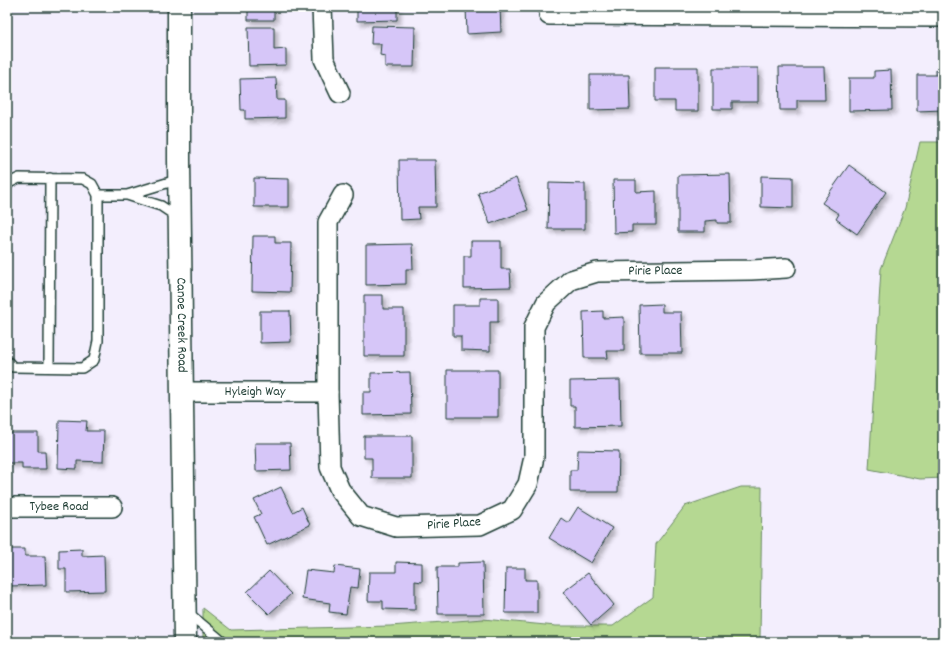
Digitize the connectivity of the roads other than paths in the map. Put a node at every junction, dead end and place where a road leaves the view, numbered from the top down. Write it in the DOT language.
graph roads {
  1 [pos="179,7"];
  2 [pos="322,7"];
  3 [pos="549,11"];
  4 [pos="943,17"];
  5 [pos="340,93"];
  6 [pos="50,178"];
  7 [pos="180,179"];
  8 [pos="7,186"];
  9 [pos="98,195"];
  10 [pos="127,195"];
  11 [pos="344,195"];
  12 [pos="180,219"];
  13 [pos="786,268"];
  14 [pos="7,361"];
  15 [pos="49,367"];
  16 [pos="182,392"];
  17 [pos="328,392"];
  18 [pos="7,507"];
  19 [pos="112,507"];
  20 [pos="185,609"];
  21 [pos="185,642"];
  22 [pos="224,642"];
  1 -- 7 [label="main road, Canoe Creek Road"];
  2 -- 5 [label="street"];
  3 -- 4 [label="street"];
  6 -- 8 [label="lane"];
  6 -- 9 [label="lane"];
  6 -- 15 [label="lane"];
  7 -- 10 [label="lane"];
  7 -- 12 [label="main road, Canoe Creek Road"];
  9 -- 10 [label="lane"];
  9 -- 15 [label="lane"];
  10 -- 12 [label="lane"];
  11 -- 17 [label="street, Pirie Place"];
  12 -- 16 [label="main road, Canoe Creek Road"];
  13 -- 17 [label="street, Pirie Place"];
  14 -- 15 [label="lane"];
  16 -- 17 [label="street, Hyleigh Way"];
  16 -- 20 [label="main road, Canoe Creek Road"];
  18 -- 19 [label="street, Tybee Road"];
  20 -- 21 [label="main road, Canoe Creek Road"];
  20 -- 22 [label="lane"];
}
